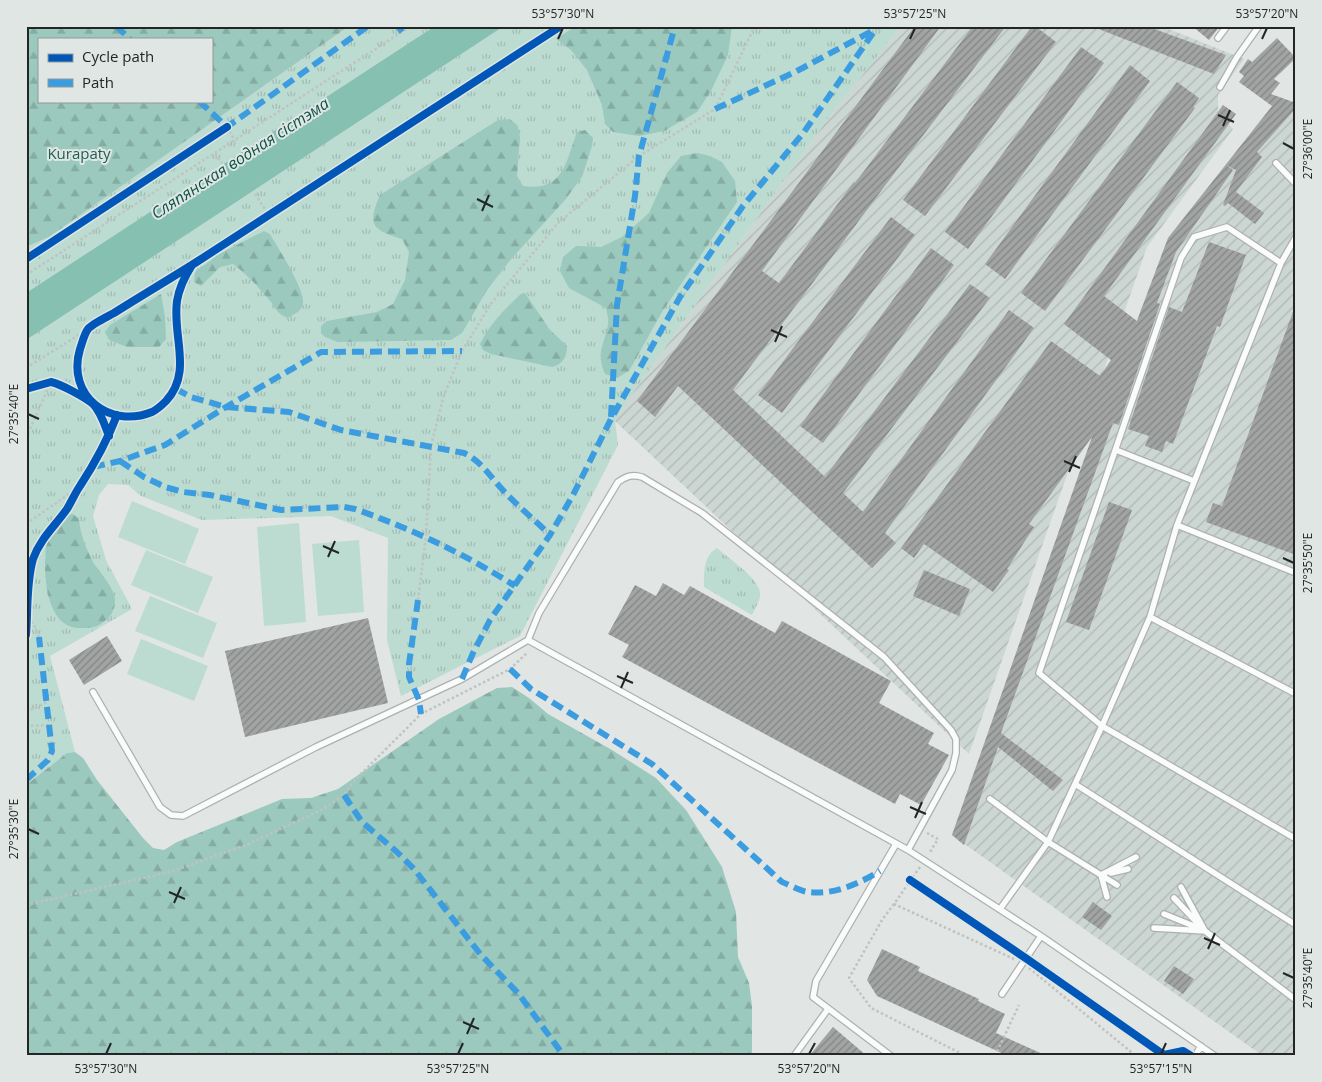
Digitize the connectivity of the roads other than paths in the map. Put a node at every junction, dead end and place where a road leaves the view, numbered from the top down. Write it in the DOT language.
graph roads {
  1 [pos="1227,26"];
  2 [pos="1258,27"];
  3 [pos="1218,38"];
  4 [pos="1220,87"];
  5 [pos="1276,163"];
  6 [pos="1296,184"];
  7 [pos="1296,237"];
  8 [pos="1281,263"];
  9 [pos="1116,450"];
  10 [pos="1194,481"];
  11 [pos="1177,525"];
  12 [pos="1296,573"];
  13 [pos="1150,617"];
  14 [pos="528,640"];
  15 [pos="93,692"];
  16 [pos="1296,694"];
  17 [pos="1102,726"];
  18 [pos="1075,784"];
  19 [pos="990,799"];
  20 [pos="1296,839"];
  21 [pos="1048,842"];
  22 [pos="896,844"];
  23 [pos="908,850"];
  24 [pos="1136,857"];
  25 [pos="1128,869"];
  26 [pos="1101,875"];
  27 [pos="1117,885"];
  28 [pos="1181,886"];
  29 [pos="1107,897"];
  30 [pos="1174,898"];
  31 [pos="1000,909"];
  32 [pos="1164,914"];
  33 [pos="1296,925"];
  34 [pos="1154,928"];
  35 [pos="1205,931"];
  36 [pos="1042,936"];
  37 [pos="1002,994"];
  38 [pos="1296,1000"];
  39 [pos="828,1008"];
  40 [pos="1201,1046"];
  41 [pos="794,1056"];
  42 [pos="891,1056"];
  43 [pos="1195,1056"];
  44 [pos="1215,1056"];
  1 -- 3 [label="lane"];
  2 -- 4 [label="lane"];
  5 -- 6 [label="lane"];
  7 -- 8 [label="lane"];
  8 -- 9 [label="lane"];
  8 -- 10 [label="lane"];
  9 -- 10 [label="lane"];
  9 -- 17 [label="lane"];
  10 -- 11 [label="lane"];
  11 -- 12 [label="lane"];
  11 -- 13 [label="lane"];
  13 -- 16 [label="lane"];
  13 -- 17 [label="lane"];
  14 -- 15 [label="lane"];
  14 -- 22 [label="lane"];
  14 -- 23 [label="lane"];
  17 -- 18 [label="lane"];
  17 -- 20 [label="lane"];
  18 -- 21 [label="lane"];
  18 -- 33 [label="lane"];
  19 -- 21 [label="lane"];
  21 -- 26 [label="lane"];
  21 -- 31 [label="lane"];
  22 -- 23 [label="lane"];
  22 -- 39 [label="lane"];
  23 -- 31 [label="lane"];
  24 -- 26 [label="lane"];
  25 -- 26 [label="lane"];
  26 -- 27 [label="lane"];
  26 -- 29 [label="lane"];
  28 -- 35 [label="lane"];
  30 -- 35 [label="lane"];
  31 -- 36 [label="lane"];
  32 -- 35 [label="lane"];
  34 -- 35 [label="lane"];
  35 -- 38 [label="lane"];
  36 -- 37 [label="lane"];
  36 -- 40 [label="lane"];
  39 -- 41 [label="lane"];
  39 -- 42 [label="lane"];
  40 -- 43 [label="lane"];
  40 -- 44 [label="lane"];
}
